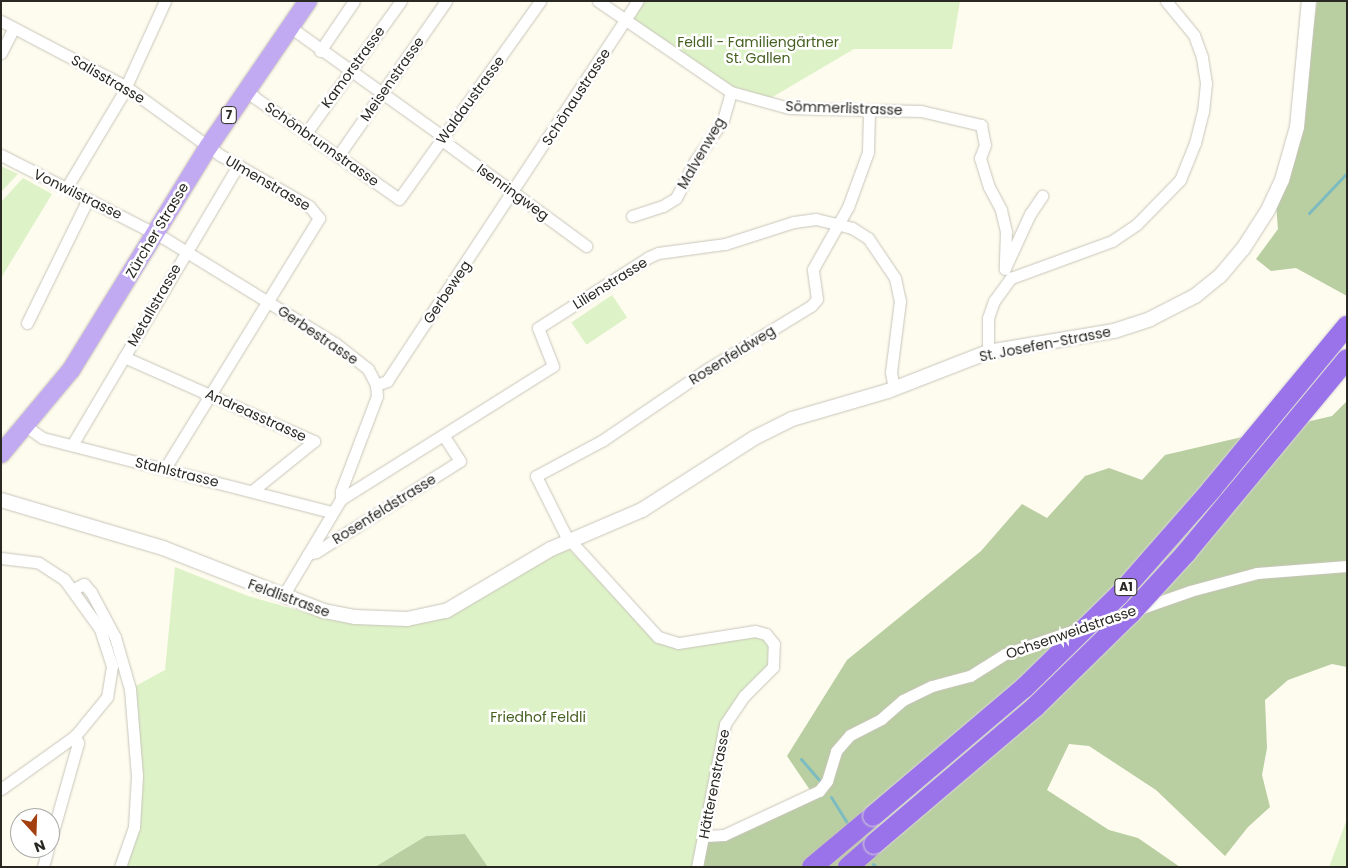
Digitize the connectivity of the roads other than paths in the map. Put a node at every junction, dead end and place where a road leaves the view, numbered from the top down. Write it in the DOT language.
graph roads {
  1 [pos="165,1"];
  2 [pos="308,1"];
  3 [pos="354,1"];
  4 [pos="401,1"];
  5 [pos="446,1"];
  6 [pos="540,1"];
  7 [pos="598,1"];
  8 [pos="638,1"];
  9 [pos="1166,1"];
  10 [pos="1309,1"];
  11 [pos="1,21"];
  12 [pos="626,22"];
  13 [pos="290,27"];
  14 [pos="14,28"];
  15 [pos="320,51"];
  16 [pos="1,53"];
  17 [pos="350,72"];
  18 [pos="126,86"];
  19 [pos="247,88"];
  20 [pos="732,92"];
  21 [pos="381,93"];
  22 [pos="869,110"];
  23 [pos="306,133"];
  24 [pos="442,136"];
  25 [pos="209,146"];
  26 [pos="1,155"];
  27 [pos="338,156"];
  28 [pos="238,166"];
  29 [pos="67,187"];
  30 [pos="513,192"];
  31 [pos="1042,196"];
  32 [pos="88,199"];
  33 [pos="399,199"];
  34 [pos="632,216"];
  35 [pos="838,224"];
  36 [pos="155,232"];
  37 [pos="586,246"];
  38 [pos="185,250"];
  39 [pos="1008,274"];
  40 [pos="269,302"];
  41 [pos="26,324"];
  42 [pos="1347,326"];
  43 [pos="988,352"];
  44 [pos="124,358"];
  45 [pos="1347,359"];
  46 [pos="376,385"];
  47 [pos="894,389"];
  48 [pos="208,394"];
  49 [pos="27,427"];
  50 [pos="444,436"];
  51 [pos="72,445"];
  52 [pos="1,454"];
  53 [pos="165,468"];
  54 [pos="252,491"];
  55 [pos="341,499"];
  56 [pos="1,500"];
  57 [pos="330,512"];
  58 [pos="571,540"];
  59 [pos="308,554"];
  60 [pos="1,558"];
  61 [pos="1347,566"];
  62 [pos="74,589"];
  63 [pos="283,596"];
  64 [pos="75,736"];
  65 [pos="1,788"];
  66 [pos="60,808"];
  67 [pos="705,836"];
  68 [pos="120,867"];
  69 [pos="697,867"];
  70 [pos="812,867"];
  71 [pos="848,867"];
  1 -- 18 [label="street"];
  2 -- 13 [label="main road, Zürcher Strasse / 7"];
  3 -- 15 [label="street"];
  4 -- 17 [label="street, Kamorstrasse"];
  5 -- 21 [label="street, Meisenstrasse"];
  6 -- 24 [label="street, Waldaustrasse"];
  7 -- 12 [label="street, Sömmerlistrasse"];
  8 -- 12 [label="street, Schönaustrasse"];
  9 -- 39 [label="street"];
  10 -- 43 [label="street, St. Josefen-Strasse"];
  11 -- 14 [label="street, Salisstrasse"];
  12 -- 20 [label="street, Sömmerlistrasse"];
  12 -- 30 [label="street, Schönaustrasse"];
  13 -- 15 [label="street, Isenringweg"];
  13 -- 19 [label="main road, Zürcher Strasse / 7"];
  14 -- 16 [label="street"];
  14 -- 18 [label="street, Salisstrasse"];
  15 -- 17 [label="street, Isenringweg"];
  17 -- 21 [label="street, Isenringweg"];
  17 -- 23 [label="street, Kamorstrasse"];
  18 -- 25 [label="street, Salisstrasse"];
  18 -- 29 [label="street"];
  19 -- 23 [label="street, Schönbrunnstrasse"];
  19 -- 25 [label="main road, Zürcher Strasse / 7"];
  20 -- 22 [label="street, Sömmerlistrasse"];
  20 -- 34 [label="street, Malvenweg"];
  21 -- 24 [label="street, Isenringweg"];
  21 -- 27 [label="street, Meisenstrasse"];
  22 -- 35 [label="street, Rosenfeldweg"];
  22 -- 39 [label="street, Sömmerlistrasse"];
  23 -- 27 [label="street, Schönbrunnstrasse"];
  24 -- 30 [label="street, Isenringweg"];
  24 -- 33 [label="street, Waldaustrasse"];
  25 -- 28 [label="street, Ulmenstrasse"];
  25 -- 36 [label="main road, Zürcher Strasse / 7"];
  26 -- 29 [label="street, Vonwilstrasse"];
  27 -- 33 [label="street, Schönbrunnstrasse"];
  28 -- 38 [label="street, Metallstrasse"];
  28 -- 40 [label="street, Ulmenstrasse"];
  29 -- 32 [label="street, Vonwilstrasse"];
  30 -- 37 [label="street, Isenringweg"];
  30 -- 46 [label="street, Gerbeweg"];
  31 -- 39 [label="street"];
  32 -- 36 [label="street, Vonwilstrasse"];
  32 -- 41 [label="street"];
  35 -- 47 [label="street, Lilienstrasse"];
  35 -- 50 [label="street, Lilienstrasse"];
  35 -- 58 [label="street, Rosenfeldweg"];
  36 -- 38 [label="street, Gerbestrasse"];
  36 -- 49 [label="main road, Zürcher Strasse / 7"];
  38 -- 40 [label="street, Gerbestrasse"];
  38 -- 44 [label="street, Metallstrasse"];
  39 -- 43 [label="street"];
  40 -- 46 [label="street, Gerbestrasse"];
  40 -- 48 [label="street"];
  42 -- 70 [label="highway, A1, bridge"];
  43 -- 47 [label="street, St. Josefen-Strasse"];
  44 -- 48 [label="street, Andreasstrasse"];
  44 -- 51 [label="street, Metallstrasse"];
  45 -- 71 [label="highway, A1, bridge"];
  46 -- 55 [label="street"];
  47 -- 58 [label="street, St. Josefen-Strasse"];
  48 -- 53 [label="street"];
  48 -- 54 [label="street, Andreasstrasse"];
  49 -- 51 [label="street, Stahlstrasse"];
  49 -- 52 [label="main road, Zürcher Strasse / 7"];
  50 -- 55 [label="street, Lilienstrasse"];
  50 -- 59 [label="street, Rosenfeldstrasse"];
  51 -- 53 [label="street, Stahlstrasse"];
  53 -- 54 [label="street, Stahlstrasse"];
  54 -- 57 [label="street, Stahlstrasse"];
  55 -- 57 [label="street"];
  56 -- 63 [label="street, Feldlistrasse"];
  57 -- 59 [label="street"];
  58 -- 63 [label="street, Feldlistrasse"];
  58 -- 67 [label="street, Hätterenstrasse"];
  59 -- 63 [label="street"];
  60 -- 62 [label="street"];
  61 -- 67 [label="street, Ochsenweidstrasse"];
  62 -- 64 [label="street"];
  62 -- 68 [label="street"];
  64 -- 65 [label="street"];
  64 -- 66 [label="street"];
  67 -- 69 [label="street, Hätterenstrasse"];
}
